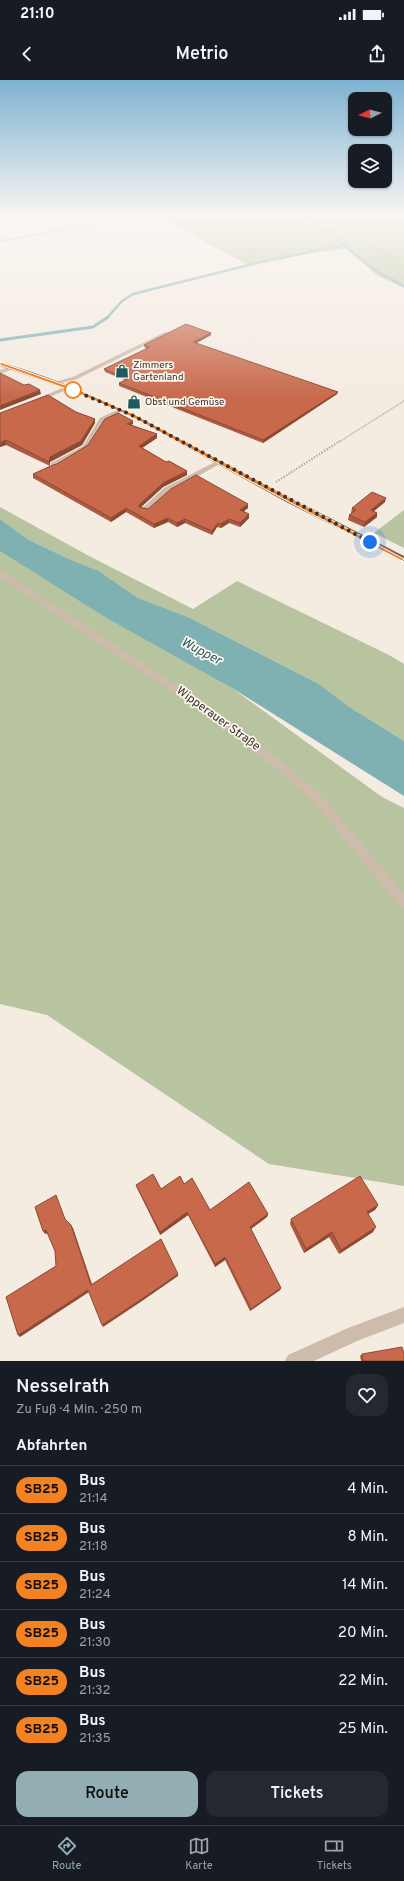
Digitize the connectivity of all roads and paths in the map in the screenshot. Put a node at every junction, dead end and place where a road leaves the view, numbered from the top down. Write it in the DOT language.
graph roads {
  1 [pos="167,333"];
  2 [pos="0,364"];
  3 [pos="11,368"];
  4 [pos="0,372"];
  5 [pos="53,383"];
  6 [pos="67,388"];
  7 [pos="404,401"];
  8 [pos="27,404"];
  9 [pos="121,410"];
  10 [pos="219,462"];
  11 [pos="54,465"];
  12 [pos="274,484"];
  13 [pos="144,510"];
  14 [pos="404,559"];
  15 [pos="0,574"];
  16 [pos="404,902"];
  17 [pos="404,1315"];
  18 [pos="294,1361"];
  1 -- 5 [label="street"];
  2 -- 3 [label="main road"];
  3 -- 4 [label="street"];
  3 -- 5 [label="main road"];
  5 -- 6 [label="main road"];
  6 -- 8 [label="street"];
  6 -- 9 [label="main road"];
  7 -- 12 [label="path"];
  9 -- 10 [label="main road"];
  9 -- 11 [label="street"];
  10 -- 13 [label="street"];
  10 -- 14 [label="main road"];
  15 -- 16 [label="street, Wipperauer Straße"];
  17 -- 18 [label="street"];
}
